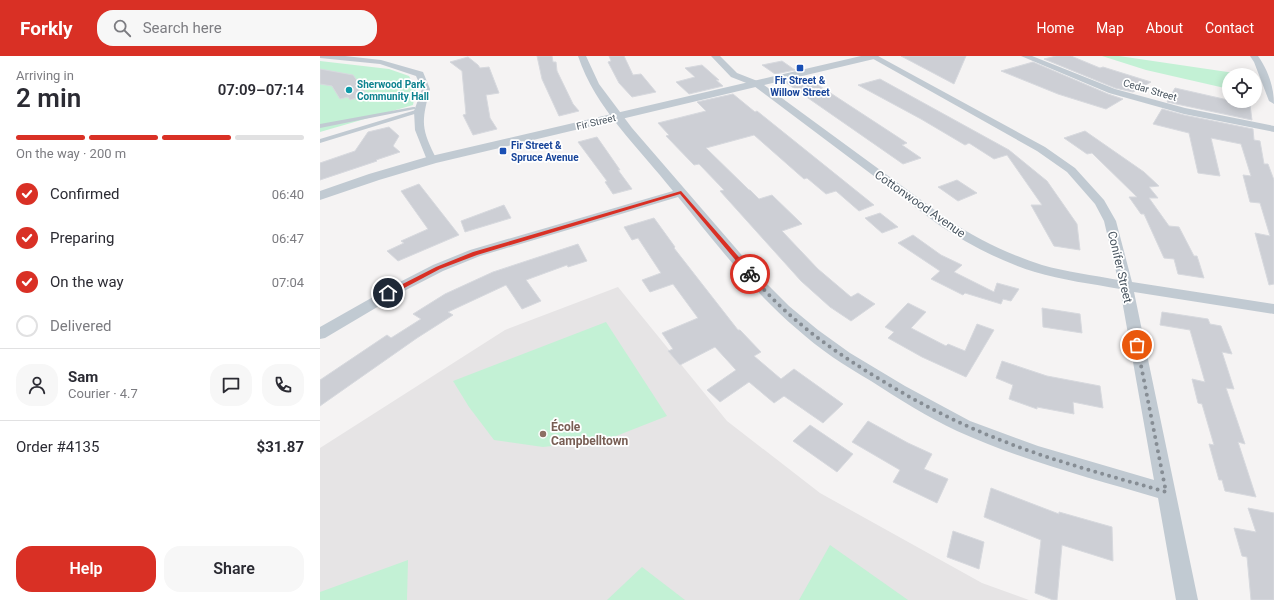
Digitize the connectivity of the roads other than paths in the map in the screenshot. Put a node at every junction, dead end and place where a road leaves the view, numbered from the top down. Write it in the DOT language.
graph roads {
  1 [pos="320,56"];
  2 [pos="582,56"];
  3 [pos="715,56"];
  4 [pos="873,56"];
  5 [pos="1025,56"];
  6 [pos="1260,60"];
  7 [pos="757,84"];
  8 [pos="1274,101"];
  9 [pos="420,109"];
  10 [pos="619,116"];
  11 [pos="320,126"];
  12 [pos="1274,129"];
  13 [pos="320,141"];
  14 [pos="432,160"];
  15 [pos="681,192"];
  16 [pos="320,196"];
  17 [pos="1126,286"];
  18 [pos="1274,309"];
  19 [pos="320,334"];
  20 [pos="1166,492"];
  21 [pos="1187,600"];
  1 -- 9 [label="street"];
  2 -- 10 [label="street"];
  3 -- 7 [label="street, Cottonwood Avenue"];
  4 -- 7 [label="street, Fir Street"];
  4 -- 17 [label="street, Conifer Street"];
  5 -- 12 [label="street, Cedar Street"];
  6 -- 8 [label="street"];
  7 -- 10 [label="street, Fir Street"];
  7 -- 17 [label="street, Cottonwood Avenue"];
  9 -- 11 [label="lane"];
  9 -- 13 [label="lane"];
  9 -- 14 [label="street"];
  10 -- 14 [label="street, Fir Street"];
  10 -- 15 [label="street"];
  14 -- 16 [label="street, Fir Street"];
  15 -- 19 [label="street"];
  15 -- 20 [label="street"];
  17 -- 18 [label="street, Cottonwood Avenue"];
  17 -- 20 [label="street, Conifer Street"];
  20 -- 21 [label="street, Conifer Street"];
}
